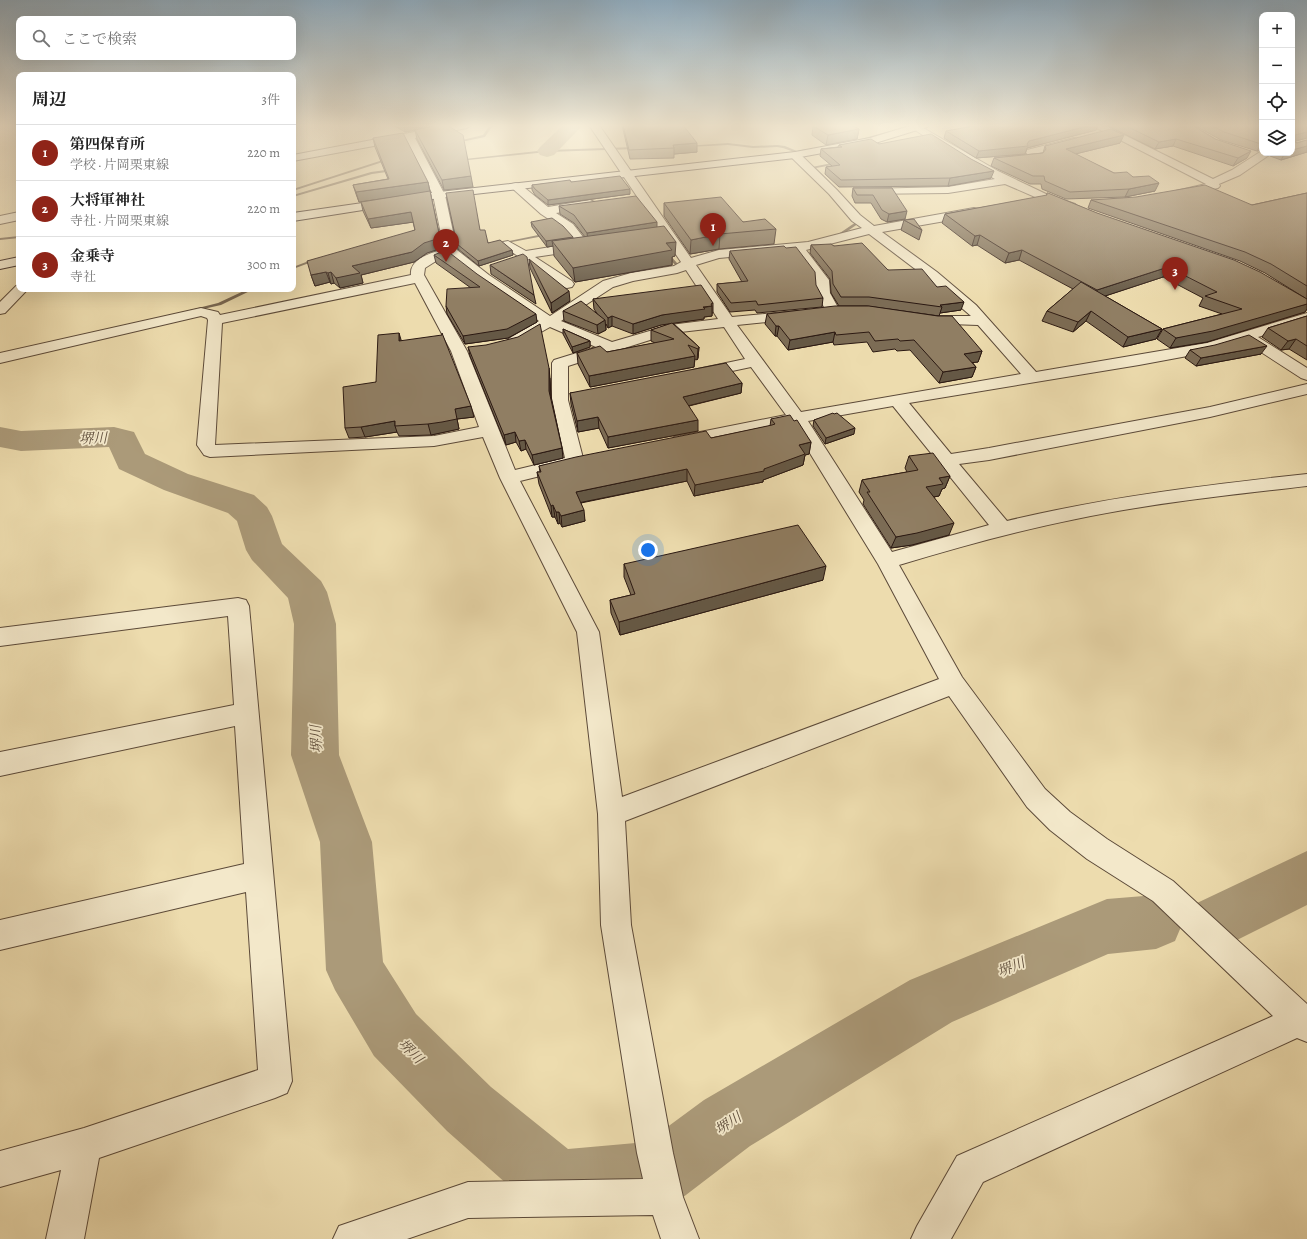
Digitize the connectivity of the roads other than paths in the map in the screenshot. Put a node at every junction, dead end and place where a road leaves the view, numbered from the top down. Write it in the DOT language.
graph roads {
  1 [pos="432,183"];
  2 [pos="545,183"];
  3 [pos="633,183"];
  4 [pos="830,183"];
  5 [pos="990,183"];
  6 [pos="1013,183"];
  7 [pos="1212,183"];
  8 [pos="516,186"];
  9 [pos="842,192"];
  10 [pos="439,195"];
  11 [pos="1169,196"];
  12 [pos="643,197"];
  13 [pos="1044,197"];
  14 [pos="628,199"];
  15 [pos="1026,201"];
  16 [pos="600,203"];
  17 [pos="1081,207"];
  18 [pos="982,210"];
  19 [pos="546,211"];
  20 [pos="16,217"];
  21 [pos="296,217"];
  22 [pos="0,220"];
  23 [pos="864,224"];
  24 [pos="668,234"];
  25 [pos="653,236"];
  26 [pos="600,244"];
  27 [pos="508,245"];
  28 [pos="584,246"];
  29 [pos="451,248"];
  30 [pos="800,250"];
  31 [pos="521,258"];
  32 [pos="16,262"];
  33 [pos="0,265"];
  34 [pos="690,267"];
  35 [pos="492,268"];
  36 [pos="478,273"];
  37 [pos="418,278"];
  38 [pos="567,284"];
  39 [pos="18,292"];
  40 [pos="0,310"];
  41 [pos="1307,317"];
  42 [pos="912,319"];
  43 [pos="215,320"];
  44 [pos="983,321"];
  45 [pos="550,322"];
  46 [pos="728,322"];
  47 [pos="1246,336"];
  48 [pos="500,345"];
  49 [pos="610,347"];
  50 [pos="0,358"];
  51 [pos="755,362"];
  52 [pos="1307,375"];
  53 [pos="681,376"];
  54 [pos="1032,377"];
  55 [pos="1307,389"];
  56 [pos="898,400"];
  57 [pos="797,418"];
  58 [pos="488,430"];
  59 [pos="667,443"];
  60 [pos="947,460"];
  61 [pos="508,478"];
  62 [pos="1307,480"];
  63 [pos="1002,528"];
  64 [pos="887,561"];
  65 [pos="0,637"];
  66 [pos="954,684"];
  67 [pos="246,713"];
  68 [pos="0,764"];
  69 [pos="611,814"];
  70 [pos="259,875"];
  71 [pos="0,935"];
  72 [pos="1303,1023"];
  73 [pos="84,1146"];
  74 [pos="0,1170"];
  75 [pos="664,1195"];
  76 [pos="65,1239"];
  77 [pos="352,1239"];
  78 [pos="680,1239"];
  79 [pos="930,1239"];
  1 -- 10 [label="street"];
  2 -- 8 [label="street"];
  3 -- 12 [label="street"];
  4 -- 9 [label="street"];
  5 -- 9 [label="street"];
  6 -- 13 [label="street"];
  7 -- 11 [label="street"];
  8 -- 10 [label="street"];
  8 -- 19 [label="street"];
  9 -- 23 [label="street"];
  10 -- 21 [label="street"];
  10 -- 29 [label="street"];
  12 -- 14 [label="street"];
  12 -- 24 [label="street"];
  13 -- 15 [label="street"];
  13 -- 17 [label="street"];
  16 -- 19 [label="street"];
  18 -- 23 [label="street"];
  19 -- 28 [label="street"];
  20 -- 22 [label="street"];
  23 -- 30 [label="street"];
  23 -- 44 [label="street"];
  24 -- 25 [label="street"];
  24 -- 34 [label="street"];
  26 -- 28 [label="street"];
  27 -- 31 [label="street"];
  28 -- 31 [label="street"];
  29 -- 36 [label="street"];
  29 -- 37 [label="street"];
  30 -- 34 [label="street"];
  30 -- 46 [label="street"];
  31 -- 38 [label="street"];
  32 -- 33 [label="street"];
  34 -- 45 [label="street"];
  34 -- 46 [label="street"];
  35 -- 36 [label="street"];
  36 -- 45 [label="street"];
  37 -- 43 [label="street"];
  37 -- 58 [label="street"];
  39 -- 40 [label="street"];
  41 -- 47 [label="street"];
  42 -- 44 [label="street"];
  43 -- 50 [label="street"];
  43 -- 58 [label="street"];
  44 -- 54 [label="street"];
  45 -- 48 [label="street"];
  45 -- 49 [label="street"];
  46 -- 49 [label="street"];
  46 -- 51 [label="street"];
  47 -- 52 [label="street"];
  47 -- 54 [label="street"];
  49 -- 61 [label="street"];
  51 -- 53 [label="street"];
  51 -- 57 [label="street"];
  54 -- 56 [label="street"];
  55 -- 60 [label="street"];
  56 -- 57 [label="street"];
  56 -- 60 [label="street"];
  57 -- 59 [label="street"];
  57 -- 64 [label="street"];
  58 -- 61 [label="street"];
  60 -- 63 [label="street"];
  61 -- 69 [label="street"];
  62 -- 63 [label="street"];
  63 -- 64 [label="street"];
  64 -- 66 [label="street"];
  65 -- 67 [label="street"];
  66 -- 69 [label="street"];
  66 -- 72 [label="street"];
  67 -- 68 [label="street"];
  67 -- 70 [label="street"];
  69 -- 75 [label="street"];
  70 -- 71 [label="street"];
  70 -- 73 [label="street"];
  72 -- 79 [label="street"];
  73 -- 74 [label="street"];
  73 -- 76 [label="street"];
  75 -- 77 [label="street"];
  75 -- 78 [label="street"];
}
